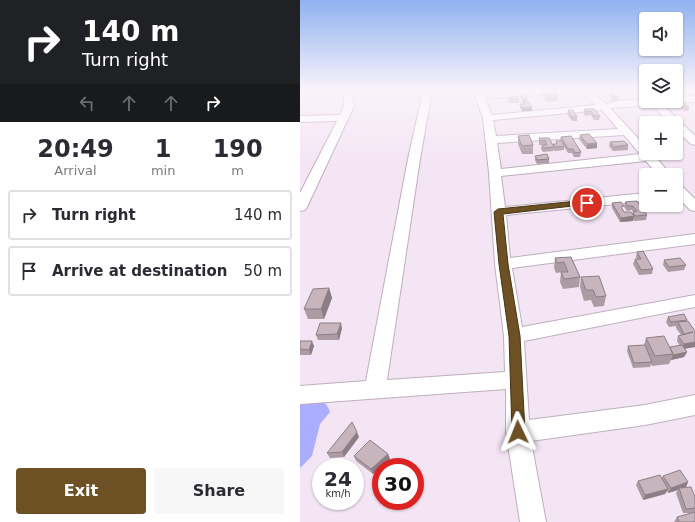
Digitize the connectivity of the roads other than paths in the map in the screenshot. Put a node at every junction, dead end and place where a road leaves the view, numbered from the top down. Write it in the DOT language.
graph roads {
  1 [pos="423,115"];
  2 [pos="516,115"];
  3 [pos="612,115"];
  4 [pos="344,118"];
  5 [pos="488,118"];
  6 [pos="300,119"];
  7 [pos="683,125"];
  8 [pos="695,126"];
  9 [pos="683,131"];
  10 [pos="627,132"];
  11 [pos="490,140"];
  12 [pos="695,142"];
  13 [pos="639,145"];
  14 [pos="639,158"];
  15 [pos="652,160"];
  16 [pos="659,168"];
  17 [pos="495,172"];
  18 [pos="683,196"];
  19 [pos="639,198"];
  20 [pos="300,207"];
  21 [pos="695,207"];
  22 [pos="498,212"];
  23 [pos="695,239"];
  24 [pos="503,264"];
  25 [pos="695,301"];
  26 [pos="514,336"];
  27 [pos="516,380"];
  28 [pos="375,390"];
  29 [pos="300,395"];
  30 [pos="695,405"];
  31 [pos="518,432"];
  32 [pos="533,522"];
  1 -- 28 [label="street"];
  2 -- 5 [label="street"];
  3 -- 10 [label="street"];
  4 -- 6 [label="street"];
  4 -- 20 [label="street"];
  5 -- 11 [label="street"];
  7 -- 8 [label="street"];
  9 -- 12 [label="street"];
  10 -- 11 [label="street"];
  10 -- 13 [label="street"];
  11 -- 17 [label="street"];
  14 -- 17 [label="street"];
  15 -- 16 [label="street"];
  17 -- 22 [label="street"];
  18 -- 21 [label="street"];
  19 -- 22 [label="street"];
  22 -- 24 [label="street"];
  23 -- 24 [label="street"];
  24 -- 26 [label="street"];
  25 -- 26 [label="street"];
  26 -- 27 [label="street"];
  27 -- 28 [label="street"];
  27 -- 31 [label="street"];
  28 -- 29 [label="street"];
  30 -- 31 [label="street"];
  31 -- 32 [label="street"];
}
